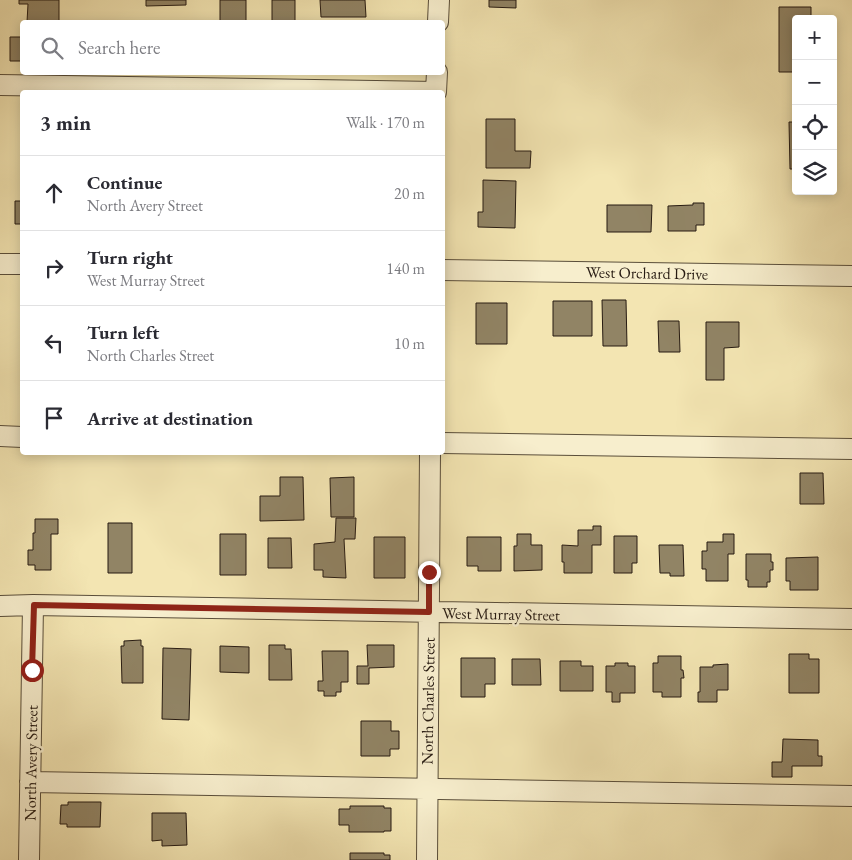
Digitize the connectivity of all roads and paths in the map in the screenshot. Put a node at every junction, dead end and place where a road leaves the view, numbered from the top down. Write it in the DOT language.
graph roads {
  1 [pos="438,0"];
  2 [pos="438,20"];
  3 [pos="437,75"];
  4 [pos="0,85"];
  5 [pos="311,90"];
  6 [pos="436,90"];
  7 [pos="0,264"];
  8 [pos="20,264"];
  9 [pos="445,270"];
  10 [pos="852,276"];
  11 [pos="0,436"];
  12 [pos="20,437"];
  13 [pos="445,443"];
  14 [pos="852,449"];
  15 [pos="430,455"];
  16 [pos="34,605"];
  17 [pos="0,606"];
  18 [pos="429,612"];
  19 [pos="852,619"];
  20 [pos="30,782"];
  21 [pos="427,789"];
  22 [pos="852,796"];
  23 [pos="29,860"];
  24 [pos="427,860"];
  1 -- 2 [label="street"];
  3 -- 6 [label="street"];
  4 -- 5 [label="street"];
  7 -- 8 [label="street"];
  9 -- 10 [label="street, West Orchard Drive"];
  11 -- 12 [label="street"];
  13 -- 14 [label="street"];
  15 -- 18 [label="street, North Charles Street"];
  16 -- 17 [label="street, West Murray Street"];
  16 -- 18 [label="street, West Murray Street"];
  16 -- 20 [label="street, North Avery Street"];
  18 -- 19 [label="street, West Murray Street"];
  18 -- 21 [label="street, North Charles Street"];
  20 -- 21 [label="street"];
  20 -- 23 [label="street, North Avery Street"];
  21 -- 22 [label="street"];
  21 -- 24 [label="street, North Charles Street"];
}
